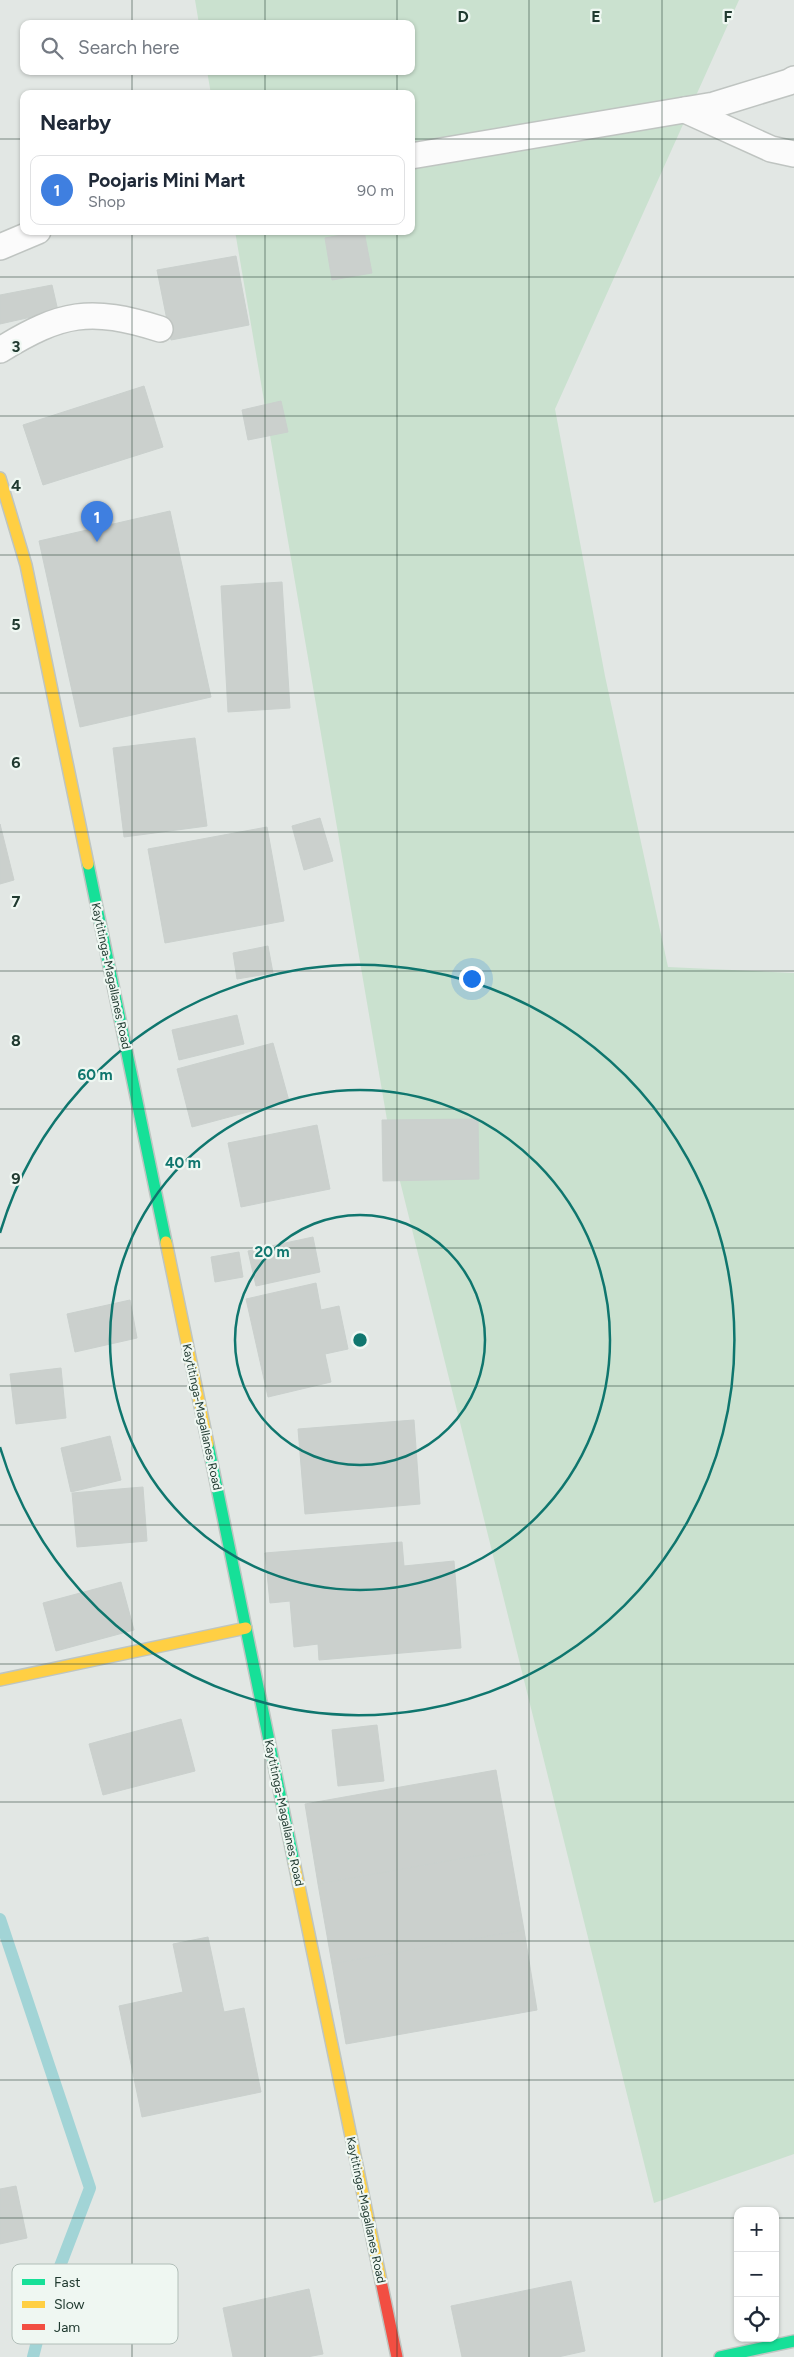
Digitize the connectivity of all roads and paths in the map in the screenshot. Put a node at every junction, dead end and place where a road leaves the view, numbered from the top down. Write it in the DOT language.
graph roads {
  1 [pos="794,79"];
  2 [pos="685,110"];
  3 [pos="794,154"];
  4 [pos="415,155"];
  5 [pos="28,235"];
  6 [pos="0,247"];
  7 [pos="160,329"];
  8 [pos="0,350"];
  9 [pos="0,478"];
  10 [pos="246,1628"];
  11 [pos="0,1680"];
  12 [pos="794,2341"];
  13 [pos="397,2357"];
  14 [pos="720,2357"];
  1 -- 2 [label="lane"];
  2 -- 3 [label="lane"];
  2 -- 4 [label="lane"];
  5 -- 6 [label="lane"];
  7 -- 8 [label="lane"];
  9 -- 10 [label="main road, Kaytitinga-Magallanes Road"];
  10 -- 11 [label="main road"];
  10 -- 13 [label="main road, Kaytitinga-Magallanes Road"];
  12 -- 14 [label="main road"];
}
